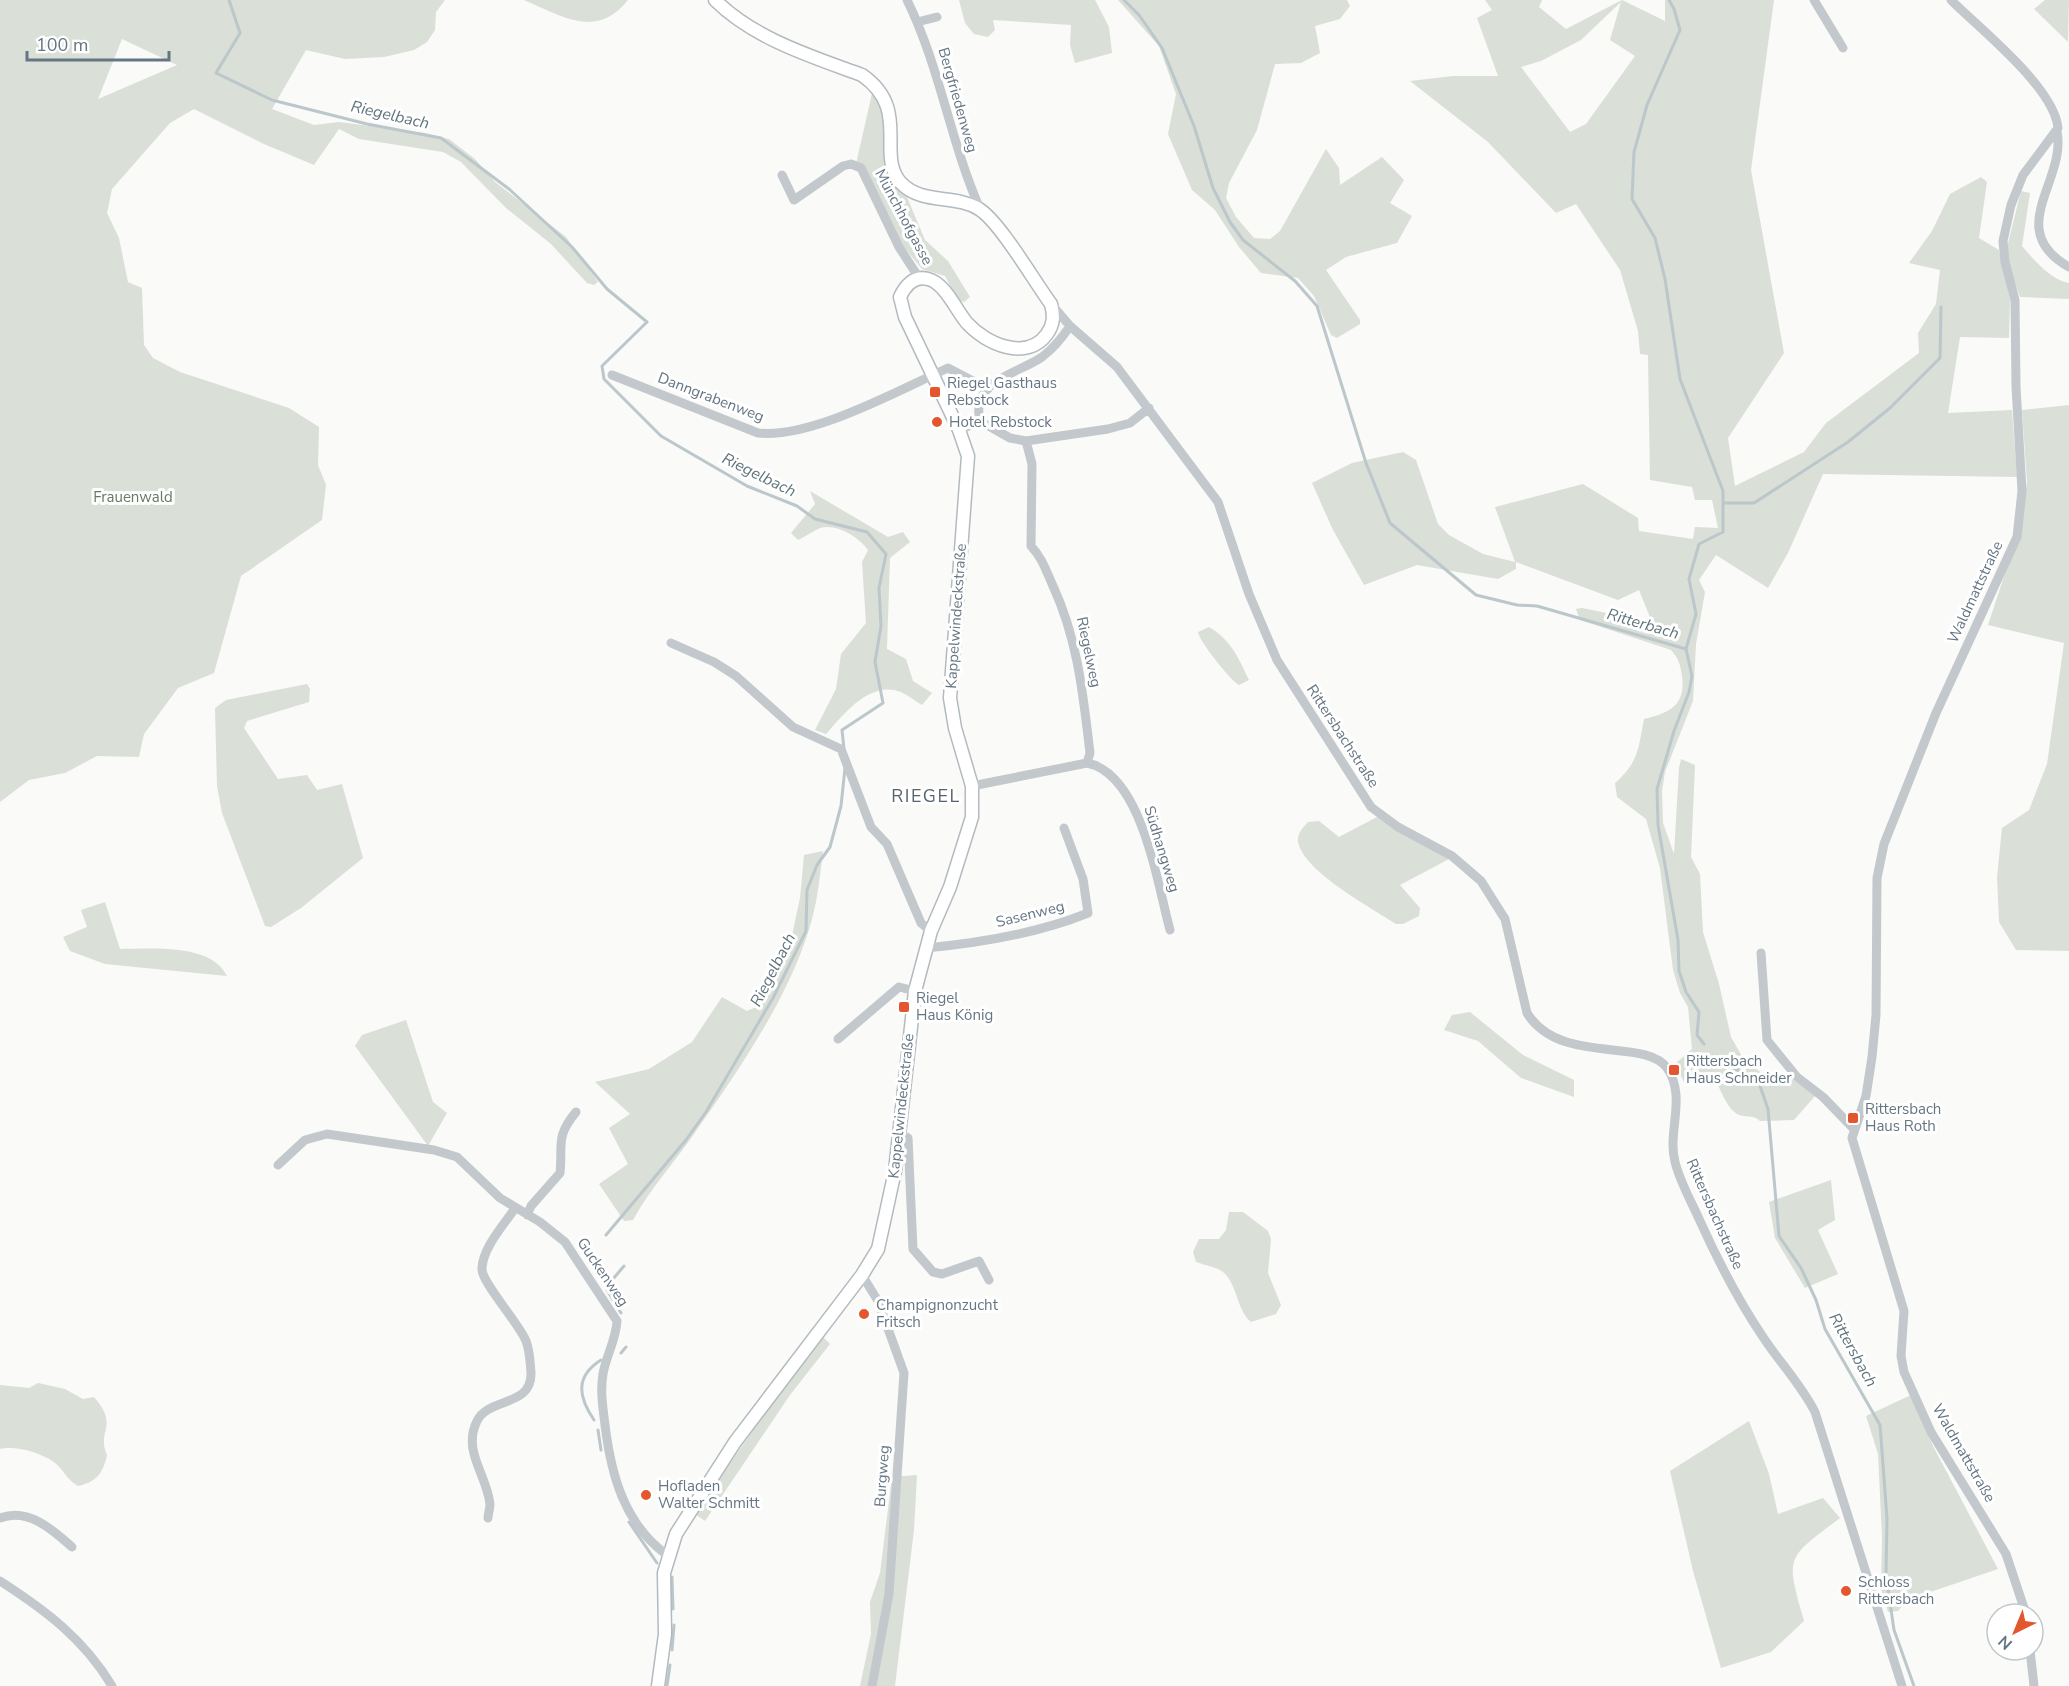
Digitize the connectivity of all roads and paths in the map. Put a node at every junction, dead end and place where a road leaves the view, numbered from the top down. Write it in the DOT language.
graph roads {
  1 [pos="716,0"];
  2 [pos="907,0"];
  3 [pos="1814,0"];
  4 [pos="1951,0"];
  5 [pos="937,17"];
  6 [pos="917,22"];
  7 [pos="1843,48"];
  8 [pos="2057,130"];
  9 [pos="2069,130"];
  10 [pos="782,175"];
  11 [pos="980,209"];
  12 [pos="2069,267"];
  13 [pos="919,278"];
  14 [pos="1051,304"];
  15 [pos="1070,326"];
  16 [pos="612,375"];
  17 [pos="933,375"];
  18 [pos="987,389"];
  19 [pos="1149,408"];
  20 [pos="980,421"];
  21 [pos="959,430"];
  22 [pos="1026,441"];
  23 [pos="671,643"];
  24 [pos="1087,763"];
  25 [pos="972,786"];
  26 [pos="1064,828"];
  27 [pos="1170,930"];
  28 [pos="931,931"];
  29 [pos="926,948"];
  30 [pos="1761,953"];
  31 [pos="915,991"];
  32 [pos="838,1039"];
  33 [pos="576,1112"];
  34 [pos="1853,1128"];
  35 [pos="901,1134"];
  36 [pos="278,1165"];
  37 [pos="515,1208"];
  38 [pos="527,1215"];
  39 [pos="862,1275"];
  40 [pos="989,1280"];
  41 [pos="0,1518"];
  42 [pos="488,1518"];
  43 [pos="72,1547"];
  44 [pos="668,1555"];
  45 [pos="0,1581"];
  46 [pos="2022,1602"];
  47 [pos="2031,1662"];
  48 [pos="112,1686"];
  49 [pos="658,1686"];
  50 [pos="872,1686"];
  51 [pos="1902,1686"];
  52 [pos="2034,1686"];
  1 -- 11 [label="street"];
  2 -- 6 [label="street, Bergfriedenweg"];
  3 -- 7 [label="street"];
  4 -- 8 [label="street"];
  5 -- 6 [label="street"];
  6 -- 11 [label="street, Bergfriedenweg"];
  8 -- 9 [label="street"];
  8 -- 12 [label="street"];
  8 -- 34 [label="street, Waldmattstraße"];
  10 -- 13 [label="street, Münchhofgasse"];
  11 -- 14 [label="street"];
  13 -- 14 [label="street"];
  13 -- 17 [label="street, Kappelwindeckstraße"];
  14 -- 15 [label="street, Rittersbachstraße"];
  15 -- 18 [label="street"];
  15 -- 19 [label="street, Rittersbachstraße"];
  16 -- 17 [label="street, Danngrabenweg"];
  17 -- 18 [label="street"];
  17 -- 21 [label="street, Kappelwindeckstraße"];
  18 -- 20 [label="street"];
  19 -- 22 [label="street"];
  19 -- 51 [label="street, Rittersbachstraße"];
  20 -- 21 [label="street"];
  20 -- 22 [label="street"];
  21 -- 25 [label="street, Kappelwindeckstraße"];
  22 -- 24 [label="street, Riegelweg"];
  23 -- 28 [label="street"];
  24 -- 25 [label="street"];
  24 -- 27 [label="street, Südhangweg"];
  25 -- 28 [label="street, Kappelwindeckstraße"];
  26 -- 29 [label="street, Sasenweg"];
  28 -- 29 [label="street, Kappelwindeckstraße"];
  29 -- 31 [label="street, Kappelwindeckstraße"];
  30 -- 34 [label="street"];
  31 -- 32 [label="street"];
  31 -- 35 [label="street, Kappelwindeckstraße"];
  33 -- 38 [label="street"];
  34 -- 46 [label="street, Waldmattstraße"];
  35 -- 39 [label="street, Kappelwindeckstraße"];
  35 -- 40 [label="street"];
  36 -- 37 [label="street, Guckenweg"];
  37 -- 38 [label="street, Guckenweg"];
  37 -- 42 [label="street"];
  38 -- 44 [label="street, Guckenweg"];
  39 -- 44 [label="street, Kappelwindeckstraße"];
  39 -- 50 [label="street, Burgweg"];
  41 -- 43 [label="street"];
  44 -- 49 [label="street, Kappelwindeckstraße"];
  45 -- 48 [label="street"];
  47 -- 52 [label="street"];
}
